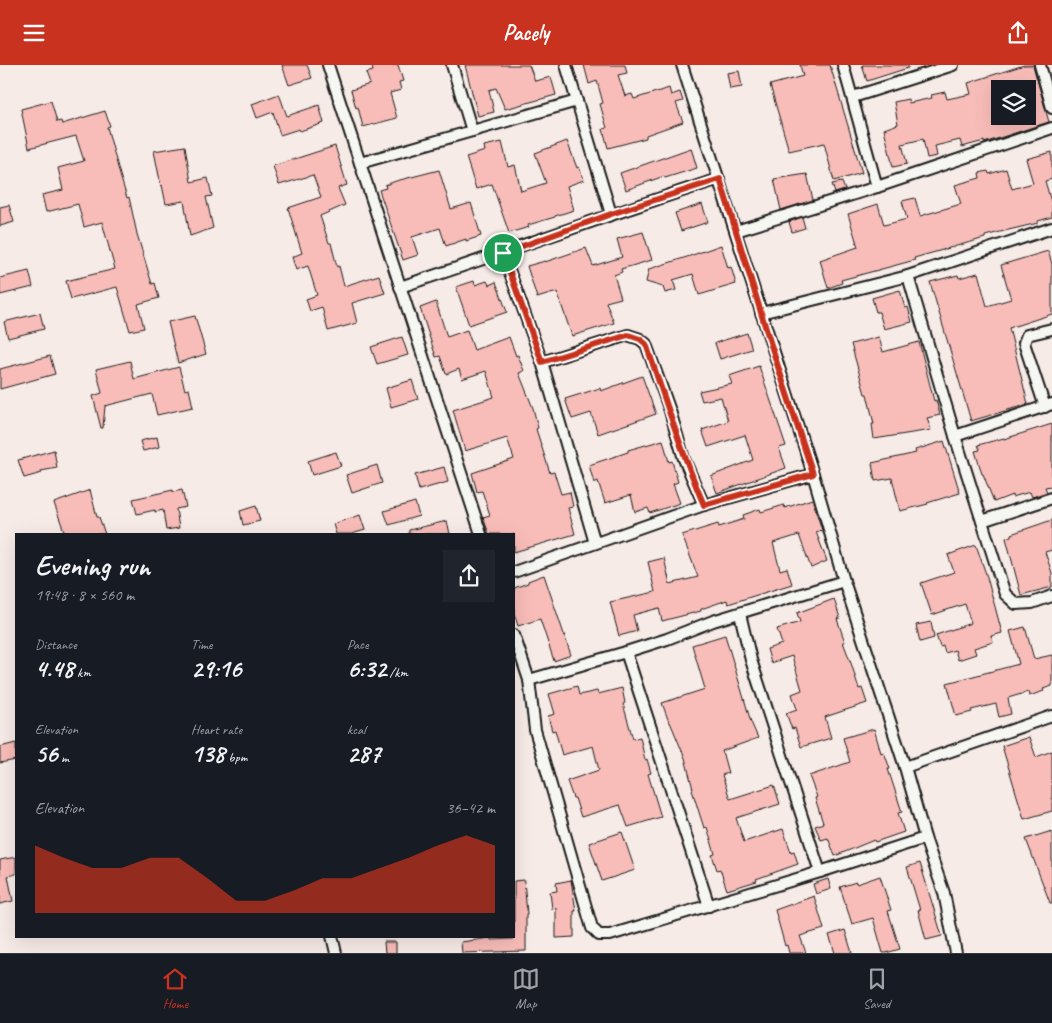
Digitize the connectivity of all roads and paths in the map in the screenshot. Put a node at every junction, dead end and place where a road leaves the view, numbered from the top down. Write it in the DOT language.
graph roads {
  1 [pos="328,65"];
  2 [pos="452,65"];
  3 [pos="566,65"];
  4 [pos="682,65"];
  5 [pos="844,65"];
  6 [pos="953,65"];
  7 [pos="1040,65"];
  8 [pos="853,97"];
  9 [pos="577,101"];
  10 [pos="1052,108"];
  11 [pos="1052,128"];
  12 [pos="472,131"];
  13 [pos="360,163"];
  14 [pos="720,179"];
  15 [pos="877,187"];
  16 [pos="611,214"];
  17 [pos="1052,228"];
  18 [pos="736,231"];
  19 [pos="503,253"];
  20 [pos="908,276"];
  21 [pos="400,287"];
  22 [pos="761,313"];
  23 [pos="1052,329"];
  24 [pos="542,362"];
  25 [pos="1048,405"];
  26 [pos="955,436"];
  27 [pos="813,474"];
  28 [pos="1052,498"];
  29 [pos="704,505"];
  30 [pos="982,521"];
  31 [pos="481,533"];
  32 [pos="594,543"];
  33 [pos="515,572"];
  34 [pos="844,581"];
  35 [pos="1052,596"];
  36 [pos="740,614"];
  37 [pos="515,638"];
  38 [pos="626,652"];
  39 [pos="529,680"];
  40 [pos="1052,716"];
  41 [pos="905,767"];
  42 [pos="925,838"];
  43 [pos="820,873"];
  44 [pos="709,906"];
  45 [pos="332,938"];
  46 [pos="336,953"];
  47 [pos="956,953"];
  1 -- 13 [label="street"];
  2 -- 12 [label="street"];
  3 -- 9 [label="street"];
  4 -- 14 [label="street"];
  5 -- 8 [label="street"];
  6 -- 8 [label="street"];
  7 -- 10 [label="street"];
  8 -- 15 [label="street"];
  9 -- 12 [label="street"];
  9 -- 16 [label="street"];
  11 -- 15 [label="street"];
  12 -- 13 [label="street"];
  13 -- 21 [label="street"];
  14 -- 16 [label="street"];
  14 -- 18 [label="street"];
  15 -- 18 [label="street"];
  16 -- 19 [label="street"];
  17 -- 20 [label="street"];
  18 -- 22 [label="street"];
  19 -- 21 [label="street"];
  19 -- 24 [label="street"];
  20 -- 22 [label="street"];
  20 -- 26 [label="street"];
  21 -- 31 [label="street"];
  22 -- 27 [label="street"];
  23 -- 25 [label="street"];
  24 -- 29 [label="street"];
  24 -- 32 [label="street"];
  25 -- 26 [label="street"];
  26 -- 30 [label="street"];
  27 -- 29 [label="street"];
  27 -- 34 [label="street"];
  28 -- 30 [label="street"];
  29 -- 32 [label="street"];
  30 -- 35 [label="street"];
  32 -- 33 [label="street"];
  34 -- 36 [label="street"];
  34 -- 41 [label="street"];
  36 -- 38 [label="street"];
  36 -- 43 [label="street"];
  37 -- 39 [label="street"];
  38 -- 39 [label="street"];
  38 -- 44 [label="street"];
  39 -- 44 [label="street"];
  40 -- 41 [label="street"];
  41 -- 42 [label="street"];
  42 -- 43 [label="street"];
  42 -- 47 [label="street"];
  43 -- 44 [label="street"];
  45 -- 46 [label="street"];
}
